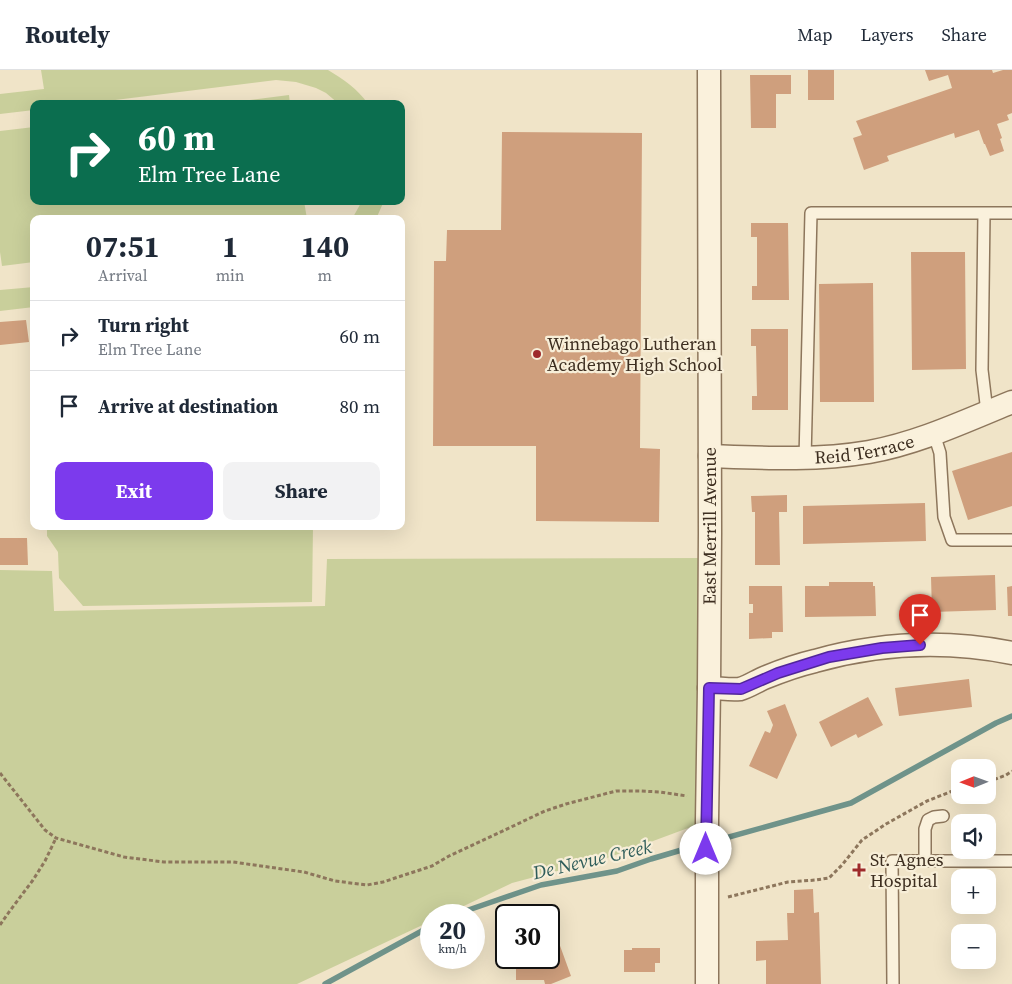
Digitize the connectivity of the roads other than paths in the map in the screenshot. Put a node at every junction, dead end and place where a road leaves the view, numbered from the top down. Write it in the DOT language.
graph roads {
  1 [pos="709,70"];
  2 [pos="984,213"];
  3 [pos="1012,213"];
  4 [pos="1012,402"];
  5 [pos="987,412"];
  6 [pos="934,434"];
  7 [pos="710,456"];
  8 [pos="805,458"];
  9 [pos="1012,540"];
  10 [pos="1012,653"];
  11 [pos="709,688"];
  12 [pos="943,816"];
  13 [pos="925,861"];
  14 [pos="1012,861"];
  15 [pos="707,984"];
  16 [pos="893,984"];
  1 -- 7 [label="street, East Merrill Avenue"];
  2 -- 3 [label="lane"];
  2 -- 5 [label="lane"];
  2 -- 8 [label="lane"];
  4 -- 5 [label="street, Reid Terrace"];
  5 -- 6 [label="street, Reid Terrace"];
  6 -- 8 [label="street, Reid Terrace"];
  6 -- 9 [label="lane"];
  7 -- 8 [label="street, Reid Terrace"];
  7 -- 11 [label="street, East Merrill Avenue"];
  10 -- 11 [label="street"];
  11 -- 15 [label="street, East Merrill Avenue"];
  12 -- 13 [label="lane"];
  13 -- 14 [label="lane"];
  13 -- 16 [label="lane"];
}
